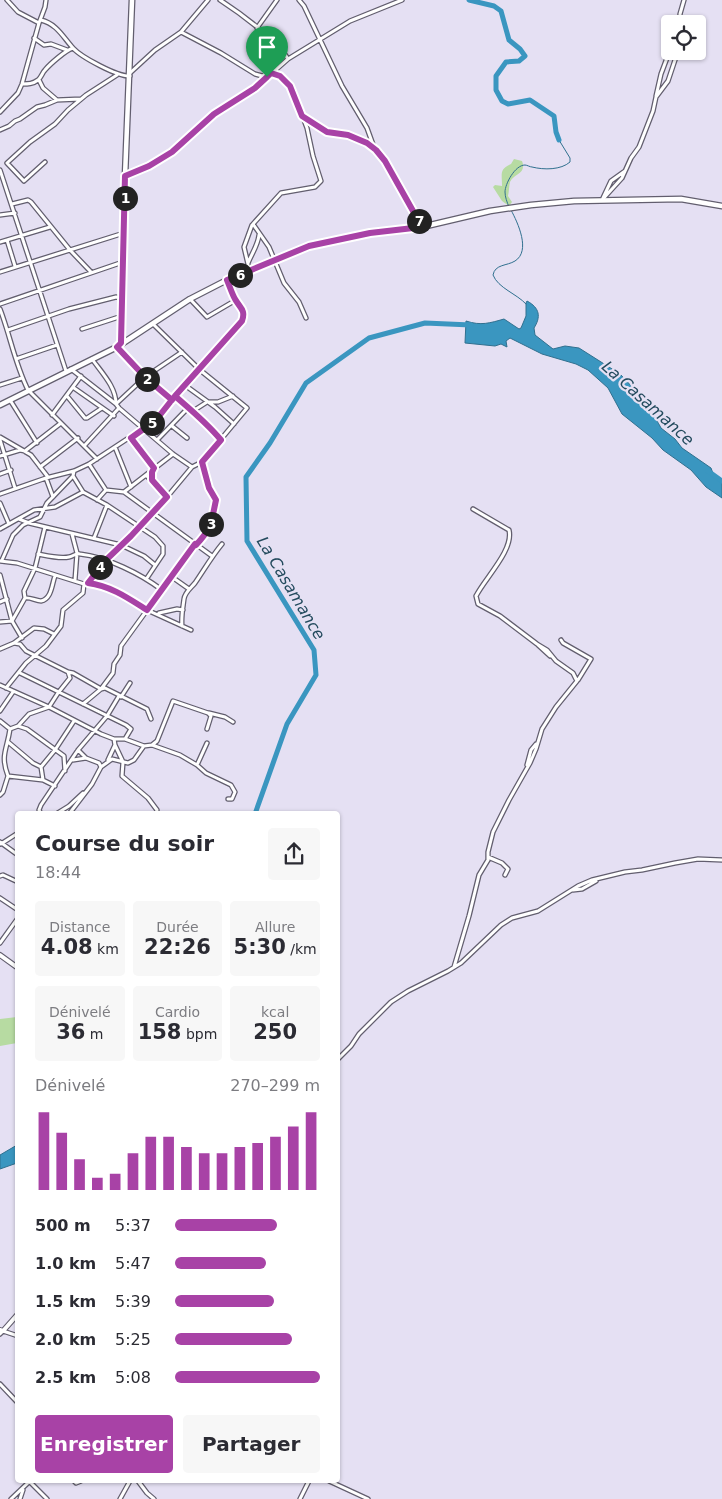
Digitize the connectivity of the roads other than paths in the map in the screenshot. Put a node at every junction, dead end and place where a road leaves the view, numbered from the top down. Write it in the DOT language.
graph roads {
  1 [pos="7,0"];
  2 [pos="46,0"];
  3 [pos="132,0"];
  4 [pos="208,0"];
  5 [pos="220,0"];
  6 [pos="276,0"];
  7 [pos="299,0"];
  8 [pos="402,0"];
  9 [pos="684,0"];
  10 [pos="680,15"];
  11 [pos="40,22"];
  12 [pos="257,28"];
  13 [pos="181,32"];
  14 [pos="34,38"];
  15 [pos="320,41"];
  16 [pos="73,48"];
  17 [pos="67,50"];
  18 [pos="288,59"];
  19 [pos="666,60"];
  20 [pos="675,60"];
  21 [pos="277,68"];
  22 [pos="271,73"];
  23 [pos="130,74"];
  24 [pos="117,75"];
  25 [pos="280,76"];
  26 [pos="267,77"];
  27 [pos="39,80"];
  28 [pos="22,84"];
  29 [pos="656,97"];
  30 [pos="81,99"];
  31 [pos="56,100"];
  32 [pos="0,112"];
  33 [pos="302,116"];
  34 [pos="0,130"];
  35 [pos="376,150"];
  36 [pos="45,162"];
  37 [pos="0,170"];
  38 [pos="626,170"];
  39 [pos="125,176"];
  40 [pos="602,201"];
  41 [pos="12,204"];
  42 [pos="722,206"];
  43 [pos="15,213"];
  44 [pos="0,215"];
  45 [pos="253,224"];
  46 [pos="50,226"];
  47 [pos="422,227"];
  48 [pos="124,232"];
  49 [pos="20,235"];
  50 [pos="260,235"];
  51 [pos="6,240"];
  52 [pos="0,242"];
  53 [pos="70,250"];
  54 [pos="275,260"];
  55 [pos="30,262"];
  56 [pos="123,262"];
  57 [pos="248,264"];
  58 [pos="15,266"];
  59 [pos="0,272"];
  60 [pos="91,272"];
  61 [pos="247,272"];
  62 [pos="227,280"];
  63 [pos="40,290"];
  64 [pos="121,298"];
  65 [pos="190,299"];
  66 [pos="236,300"];
  67 [pos="0,304"];
  68 [pos="0,309"];
  69 [pos="122,316"];
  70 [pos="48,317"];
  71 [pos="306,318"];
  72 [pos="153,324"];
  73 [pos="82,329"];
  74 [pos="8,330"];
  75 [pos="121,343"];
  76 [pos="57,345"];
  77 [pos="117,347"];
  78 [pos="182,352"];
  79 [pos="91,358"];
  80 [pos="16,359"];
  81 [pos="68,370"];
  82 [pos="200,370"];
  83 [pos="81,376"];
  84 [pos="145,377"];
  85 [pos="22,378"];
  86 [pos="0,384"];
  87 [pos="186,386"];
  88 [pos="74,388"];
  89 [pos="28,390"];
  90 [pos="67,396"];
  91 [pos="175,396"];
  92 [pos="232,396"];
  93 [pos="10,399"];
  94 [pos="172,400"];
  95 [pos="207,402"];
  96 [pos="116,404"];
  97 [pos="0,405"];
  98 [pos="102,408"];
  99 [pos="119,408"];
  100 [pos="188,408"];
  101 [pos="193,411"];
  102 [pos="52,415"];
  103 [pos="114,416"];
  104 [pos="61,423"];
  105 [pos="234,424"];
  106 [pos="172,426"];
  107 [pos="143,428"];
  108 [pos="0,438"];
  109 [pos="78,438"];
  110 [pos="131,438"];
  111 [pos="187,438"];
  112 [pos="158,439"];
  113 [pos="221,440"];
  114 [pos="37,443"];
  115 [pos="85,445"];
  116 [pos="114,447"];
  117 [pos="25,451"];
  118 [pos="174,454"];
  119 [pos="2,456"];
  120 [pos="97,458"];
  121 [pos="202,462"];
  122 [pos="89,464"];
  123 [pos="40,467"];
  124 [pos="192,467"];
  125 [pos="10,470"];
  126 [pos="153,470"];
  127 [pos="74,471"];
  128 [pos="0,474"];
  129 [pos="146,475"];
  130 [pos="73,476"];
  131 [pos="47,478"];
  132 [pos="152,480"];
  133 [pos="131,487"];
  134 [pos="15,488"];
  135 [pos="106,490"];
  136 [pos="83,492"];
  137 [pos="124,492"];
  138 [pos="0,494"];
  139 [pos="53,497"];
  140 [pos="167,497"];
  141 [pos="96,500"];
  142 [pos="0,503"];
  143 [pos="107,505"];
  144 [pos="473,509"];
  145 [pos="43,510"];
  146 [pos="152,513"];
  147 [pos="19,519"];
  148 [pos="29,523"];
  149 [pos="9,524"];
  150 [pos="45,527"];
  151 [pos="139,528"];
  152 [pos="0,529"];
  153 [pos="72,534"];
  154 [pos="94,538"];
  155 [pos="222,544"];
  156 [pos="195,545"];
  157 [pos="121,546"];
  158 [pos="77,553"];
  159 [pos="38,554"];
  160 [pos="112,556"];
  161 [pos="212,556"];
  162 [pos="106,560"];
  163 [pos="1,561"];
  164 [pos="112,562"];
  165 [pos="155,565"];
  166 [pos="34,568"];
  167 [pos="0,575"];
  168 [pos="55,576"];
  169 [pos="172,577"];
  170 [pos="147,578"];
  171 [pos="75,580"];
  172 [pos="86,584"];
  173 [pos="189,588"];
  174 [pos="162,590"];
  175 [pos="25,598"];
  176 [pos="7,599"];
  177 [pos="0,602"];
  178 [pos="147,610"];
  179 [pos="183,610"];
  180 [pos="156,614"];
  181 [pos="12,621"];
  182 [pos="0,622"];
  183 [pos="182,626"];
  184 [pos="191,630"];
  185 [pos="54,634"];
  186 [pos="22,638"];
  187 [pos="561,640"];
  188 [pos="14,643"];
  189 [pos="0,649"];
  190 [pos="35,656"];
  191 [pos="68,672"];
  192 [pos="20,673"];
  193 [pos="577,681"];
  194 [pos="130,683"];
  195 [pos="0,686"];
  196 [pos="6,688"];
  197 [pos="101,689"];
  198 [pos="13,692"];
  199 [pos="58,693"];
  200 [pos="120,697"];
  201 [pos="83,704"];
  202 [pos="49,708"];
  203 [pos="0,711"];
  204 [pos="208,713"];
  205 [pos="107,716"];
  206 [pos="151,719"];
  207 [pos="0,721"];
  208 [pos="74,721"];
  209 [pos="233,722"];
  210 [pos="18,726"];
  211 [pos="10,729"];
  212 [pos="207,730"];
  213 [pos="94,731"];
  214 [pos="114,739"];
  215 [pos="125,739"];
  216 [pos="8,742"];
  217 [pos="206,743"];
  218 [pos="152,745"];
  219 [pos="115,746"];
  220 [pos="144,746"];
  221 [pos="55,750"];
  222 [pos="78,750"];
  223 [pos="86,758"];
  224 [pos="72,760"];
  225 [pos="108,760"];
  226 [pos="123,762"];
  227 [pos="197,765"];
  228 [pos="1,766"];
  229 [pos="102,766"];
  230 [pos="41,767"];
  231 [pos="65,772"];
  232 [pos="8,776"];
  233 [pos="43,780"];
  234 [pos="55,786"];
  235 [pos="88,789"];
  236 [pos="0,795"];
  237 [pos="228,799"];
  238 [pos="40,811"];
  239 [pos="61,811"];
  240 [pos="71,811"];
  241 [pos="157,811"];
  242 [pos="15,834"];
  243 [pos="0,843"];
  244 [pos="15,853"];
  245 [pos="488,857"];
  246 [pos="722,860"];
  247 [pos="505,875"];
  248 [pos="0,876"];
  249 [pos="15,880"];
  250 [pos="0,898"];
  251 [pos="15,908"];
  252 [pos="15,922"];
  253 [pos="0,943"];
  254 [pos="0,955"];
  255 [pos="15,964"];
  256 [pos="454,967"];
  257 [pos="340,1057"];
  258 [pos="15,1317"];
  259 [pos="1,1331"];
  260 [pos="15,1335"];
  261 [pos="0,1384"];
  262 [pos="15,1400"];
  263 [pos="29,1483"];
  264 [pos="31,1483"];
  265 [pos="129,1483"];
  266 [pos="140,1483"];
  267 [pos="308,1483"];
  268 [pos="333,1483"];
  269 [pos="24,1489"];
  270 [pos="11,1499"];
  271 [pos="20,1499"];
  272 [pos="48,1499"];
  273 [pos="120,1499"];
  274 [pos="154,1499"];
  275 [pos="300,1499"];
  276 [pos="368,1499"];
  1 -- 11 [label="street"];
  2 -- 11 [label="street"];
  3 -- 23 [label="main road"];
  4 -- 13 [label="street"];
  5 -- 12 [label="street"];
  6 -- 12 [label="street"];
  7 -- 15 [label="street"];
  8 -- 15 [label="street"];
  9 -- 10 [label="street"];
  11 -- 14 [label="street"];
  11 -- 16 [label="street"];
  12 -- 18 [label="street"];
  13 -- 23 [label="street"];
  13 -- 26 [label="street"];
  14 -- 17 [label="street"];
  14 -- 28 [label="street"];
  15 -- 18 [label="street"];
  15 -- 35 [label="street"];
  16 -- 17 [label="street"];
  16 -- 24 [label="street"];
  17 -- 27 [label="street"];
  18 -- 21 [label="street"];
  19 -- 29 [label="street"];
  20 -- 29 [label="street"];
  21 -- 22 [label="street"];
  21 -- 25 [label="street"];
  22 -- 25 [label="street"];
  22 -- 26 [label="street"];
  23 -- 24 [label="street"];
  23 -- 39 [label="main road"];
  24 -- 30 [label="street"];
  25 -- 33 [label="street"];
  26 -- 39 [label="street"];
  27 -- 28 [label="street"];
  27 -- 31 [label="street"];
  28 -- 32 [label="street"];
  29 -- 38 [label="street"];
  30 -- 31 [label="street"];
  30 -- 36 [label="street"];
  31 -- 34 [label="street"];
  33 -- 35 [label="street"];
  33 -- 45 [label="street"];
  35 -- 47 [label="street"];
  37 -- 41 [label="street"];
  38 -- 40 [label="street"];
  38 -- 40 [label="street"];
  39 -- 48 [label="main road"];
  40 -- 42 [label="main road"];
  40 -- 47 [label="main road"];
  41 -- 43 [label="street"];
  41 -- 46 [label="street"];
  43 -- 44 [label="street"];
  43 -- 49 [label="street"];
  45 -- 50 [label="street"];
  45 -- 57 [label="street"];
  46 -- 49 [label="street"];
  46 -- 53 [label="street"];
  47 -- 54 [label="main road"];
  48 -- 53 [label="street"];
  48 -- 56 [label="main road"];
  49 -- 51 [label="street"];
  49 -- 55 [label="street"];
  50 -- 54 [label="street"];
  50 -- 57 [label="street"];
  51 -- 52 [label="street"];
  51 -- 58 [label="street"];
  53 -- 55 [label="street"];
  53 -- 60 [label="street"];
  54 -- 61 [label="main road"];
  54 -- 71 [label="street"];
  55 -- 58 [label="street"];
  55 -- 63 [label="street"];
  56 -- 60 [label="street"];
  56 -- 64 [label="main road"];
  57 -- 61 [label="street"];
  58 -- 59 [label="street"];
  60 -- 63 [label="street"];
  61 -- 62 [label="main road"];
  62 -- 65 [label="main road"];
  62 -- 66 [label="street"];
  63 -- 67 [label="street"];
  63 -- 70 [label="street"];
  64 -- 69 [label="main road"];
  64 -- 70 [label="street"];
  65 -- 66 [label="street"];
  65 -- 72 [label="main road"];
  66 -- 82 [label="street"];
  68 -- 74 [label="street"];
  69 -- 73 [label="street"];
  69 -- 75 [label="main road"];
  70 -- 74 [label="street"];
  70 -- 76 [label="street"];
  72 -- 75 [label="main road"];
  72 -- 78 [label="street"];
  74 -- 80 [label="street"];
  75 -- 77 [label="main road"];
  76 -- 80 [label="street"];
  76 -- 81 [label="street"];
  77 -- 79 [label="main road"];
  77 -- 84 [label="street"];
  78 -- 82 [label="street"];
  78 -- 84 [label="street"];
  79 -- 81 [label="main road"];
  79 -- 96 [label="street"];
  80 -- 85 [label="street"];
  81 -- 83 [label="street"];
  81 -- 89 [label="main road"];
  82 -- 87 [label="street"];
  82 -- 92 [label="street"];
  83 -- 88 [label="street"];
  83 -- 96 [label="street"];
  84 -- 94 [label="street"];
  84 -- 96 [label="street"];
  85 -- 86 [label="street"];
  85 -- 89 [label="street"];
  87 -- 91 [label="street"];
  87 -- 95 [label="street"];
  88 -- 90 [label="street"];
  88 -- 98 [label="street"];
  89 -- 93 [label="main road"];
  89 -- 102 [label="street"];
  90 -- 98 [label="street"];
  90 -- 102 [label="street"];
  91 -- 94 [label="street"];
  91 -- 100 [label="street"];
  92 -- 95 [label="street"];
  92 -- 105 [label="street"];
  93 -- 97 [label="main road"];
  93 -- 114 [label="street"];
  94 -- 107 [label="street"];
  95 -- 101 [label="street"];
  95 -- 105 [label="street"];
  96 -- 99 [label="street"];
  98 -- 103 [label="street"];
  99 -- 103 [label="street"];
  99 -- 107 [label="street"];
  100 -- 101 [label="street"];
  100 -- 106 [label="street"];
  101 -- 113 [label="street"];
  102 -- 104 [label="street"];
  103 -- 115 [label="street"];
  104 -- 109 [label="street"];
  104 -- 114 [label="street"];
  105 -- 113 [label="street"];
  106 -- 111 [label="street"];
  106 -- 112 [label="street"];
  107 -- 110 [label="street"];
  107 -- 112 [label="street"];
  108 -- 117 [label="street"];
  108 -- 119 [label="street"];
  109 -- 115 [label="street"];
  109 -- 123 [label="street"];
  110 -- 116 [label="street"];
  110 -- 126 [label="street"];
  112 -- 118 [label="street"];
  113 -- 121 [label="street"];
  114 -- 117 [label="street"];
  115 -- 120 [label="street"];
  116 -- 120 [label="street"];
  116 -- 133 [label="street"];
  117 -- 119 [label="street"];
  117 -- 123 [label="street"];
  118 -- 124 [label="street"];
  118 -- 126 [label="street"];
  119 -- 125 [label="street"];
  120 -- 122 [label="street"];
  121 -- 124 [label="street"];
  121 -- 156 [label="street"];
  122 -- 127 [label="street"];
  122 -- 135 [label="street"];
  123 -- 131 [label="street"];
  124 -- 140 [label="street"];
  125 -- 128 [label="street"];
  125 -- 134 [label="street"];
  126 -- 129 [label="street"];
  126 -- 132 [label="street"];
  127 -- 130 [label="street"];
  127 -- 131 [label="street"];
  129 -- 132 [label="street"];
  129 -- 133 [label="street"];
  130 -- 136 [label="street"];
  130 -- 139 [label="street"];
  131 -- 134 [label="street"];
  131 -- 139 [label="street"];
  132 -- 140 [label="street"];
  133 -- 137 [label="street"];
  134 -- 138 [label="street"];
  135 -- 137 [label="street"];
  135 -- 141 [label="street"];
  136 -- 141 [label="street"];
  136 -- 145 [label="street"];
  137 -- 146 [label="street"];
  139 -- 145 [label="street"];
  140 -- 146 [label="street"];
  141 -- 143 [label="street"];
  142 -- 149 [label="street"];
  143 -- 151 [label="street"];
  143 -- 154 [label="street"];
  144 -- 193 [label="street"];
  145 -- 147 [label="street"];
  145 -- 148 [label="street"];
  146 -- 151 [label="street"];
  146 -- 156 [label="street"];
  147 -- 148 [label="street"];
  147 -- 149 [label="street"];
  148 -- 150 [label="street"];
  148 -- 163 [label="street"];
  149 -- 152 [label="street"];
  150 -- 153 [label="street"];
  150 -- 159 [label="street"];
  151 -- 157 [label="street"];
  151 -- 165 [label="street"];
  153 -- 154 [label="street"];
  153 -- 158 [label="street"];
  154 -- 157 [label="street"];
  155 -- 161 [label="street"];
  156 -- 161 [label="street"];
  156 -- 169 [label="street"];
  157 -- 160 [label="street"];
  157 -- 165 [label="street"];
  158 -- 159 [label="street"];
  158 -- 162 [label="street"];
  158 -- 171 [label="street"];
  159 -- 166 [label="street"];
  160 -- 162 [label="street"];
  160 -- 164 [label="street"];
  161 -- 173 [label="street"];
  162 -- 164 [label="street"];
  162 -- 172 [label="street"];
  163 -- 166 [label="street"];
  164 -- 170 [label="street"];
  165 -- 170 [label="street"];
  166 -- 168 [label="street"];
  166 -- 175 [label="street"];
  167 -- 176 [label="street"];
  168 -- 171 [label="street"];
  168 -- 175 [label="street"];
  169 -- 173 [label="street"];
  169 -- 174 [label="street"];
  170 -- 174 [label="street"];
  171 -- 172 [label="street"];
  172 -- 178 [label="street"];
  172 -- 185 [label="street"];
  173 -- 179 [label="street"];
  174 -- 178 [label="street"];
  175 -- 181 [label="street"];
  176 -- 177 [label="street"];
  176 -- 181 [label="street"];
  178 -- 180 [label="street"];
  178 -- 197 [label="street"];
  179 -- 180 [label="street"];
  179 -- 183 [label="street"];
  180 -- 183 [label="street"];
  181 -- 182 [label="street"];
  181 -- 186 [label="street"];
  183 -- 184 [label="street"];
  185 -- 186 [label="street"];
  185 -- 190 [label="street"];
  186 -- 188 [label="street"];
  187 -- 193 [label="street"];
  188 -- 189 [label="street"];
  188 -- 190 [label="street"];
  190 -- 191 [label="street"];
  190 -- 192 [label="street"];
  191 -- 197 [label="street"];
  191 -- 199 [label="street"];
  192 -- 196 [label="street"];
  192 -- 199 [label="street"];
  193 -- 245 [label="street"];
  194 -- 200 [label="street"];
  195 -- 196 [label="street"];
  196 -- 198 [label="street"];
  197 -- 200 [label="street"];
  197 -- 201 [label="street"];
  198 -- 202 [label="street"];
  198 -- 203 [label="street"];
  199 -- 201 [label="street"];
  199 -- 202 [label="street"];
  200 -- 205 [label="street"];
  200 -- 206 [label="street"];
  201 -- 205 [label="street"];
  202 -- 208 [label="street"];
  202 -- 210 [label="street"];
  204 -- 209 [label="street"];
  204 -- 212 [label="street"];
  204 -- 218 [label="street"];
  205 -- 213 [label="street"];
  205 -- 215 [label="street"];
  207 -- 211 [label="street"];
  208 -- 213 [label="street"];
  208 -- 221 [label="street"];
  210 -- 211 [label="street"];
  210 -- 221 [label="street"];
  211 -- 216 [label="street"];
  213 -- 214 [label="street"];
  213 -- 222 [label="street"];
  214 -- 215 [label="street"];
  214 -- 219 [label="street"];
  215 -- 220 [label="street"];
  216 -- 228 [label="street"];
  216 -- 230 [label="street"];
  217 -- 227 [label="street"];
  218 -- 220 [label="street"];
  218 -- 227 [label="street"];
  219 -- 225 [label="street"];
  219 -- 226 [label="street"];
  220 -- 226 [label="street"];
  221 -- 230 [label="street"];
  221 -- 231 [label="street"];
  222 -- 223 [label="street"];
  222 -- 224 [label="street"];
  223 -- 224 [label="street"];
  223 -- 229 [label="street"];
  224 -- 231 [label="street"];
  225 -- 226 [label="street"];
  225 -- 229 [label="street"];
  226 -- 241 [label="street"];
  227 -- 237 [label="street"];
  228 -- 232 [label="street"];
  229 -- 235 [label="street"];
  230 -- 233 [label="street"];
  231 -- 234 [label="street"];
  232 -- 233 [label="street"];
  232 -- 236 [label="street"];
  233 -- 234 [label="street"];
  234 -- 238 [label="street"];
  235 -- 239 [label="street"];
  235 -- 240 [label="street"];
  242 -- 243 [label="street"];
  243 -- 244 [label="street"];
  245 -- 247 [label="street"];
  245 -- 256 [label="street"];
  246 -- 256 [label="street"];
  248 -- 249 [label="street"];
  250 -- 251 [label="street"];
  252 -- 253 [label="street"];
  254 -- 255 [label="street"];
  256 -- 257 [label="street"];
  258 -- 259 [label="street"];
  259 -- 260 [label="street"];
  261 -- 262 [label="street"];
  263 -- 269 [label="street"];
  264 -- 272 [label="street"];
  265 -- 273 [label="street"];
  266 -- 274 [label="street"];
  267 -- 275 [label="street"];
  268 -- 276 [label="street"];
  269 -- 270 [label="street"];
  269 -- 271 [label="street"];
}
